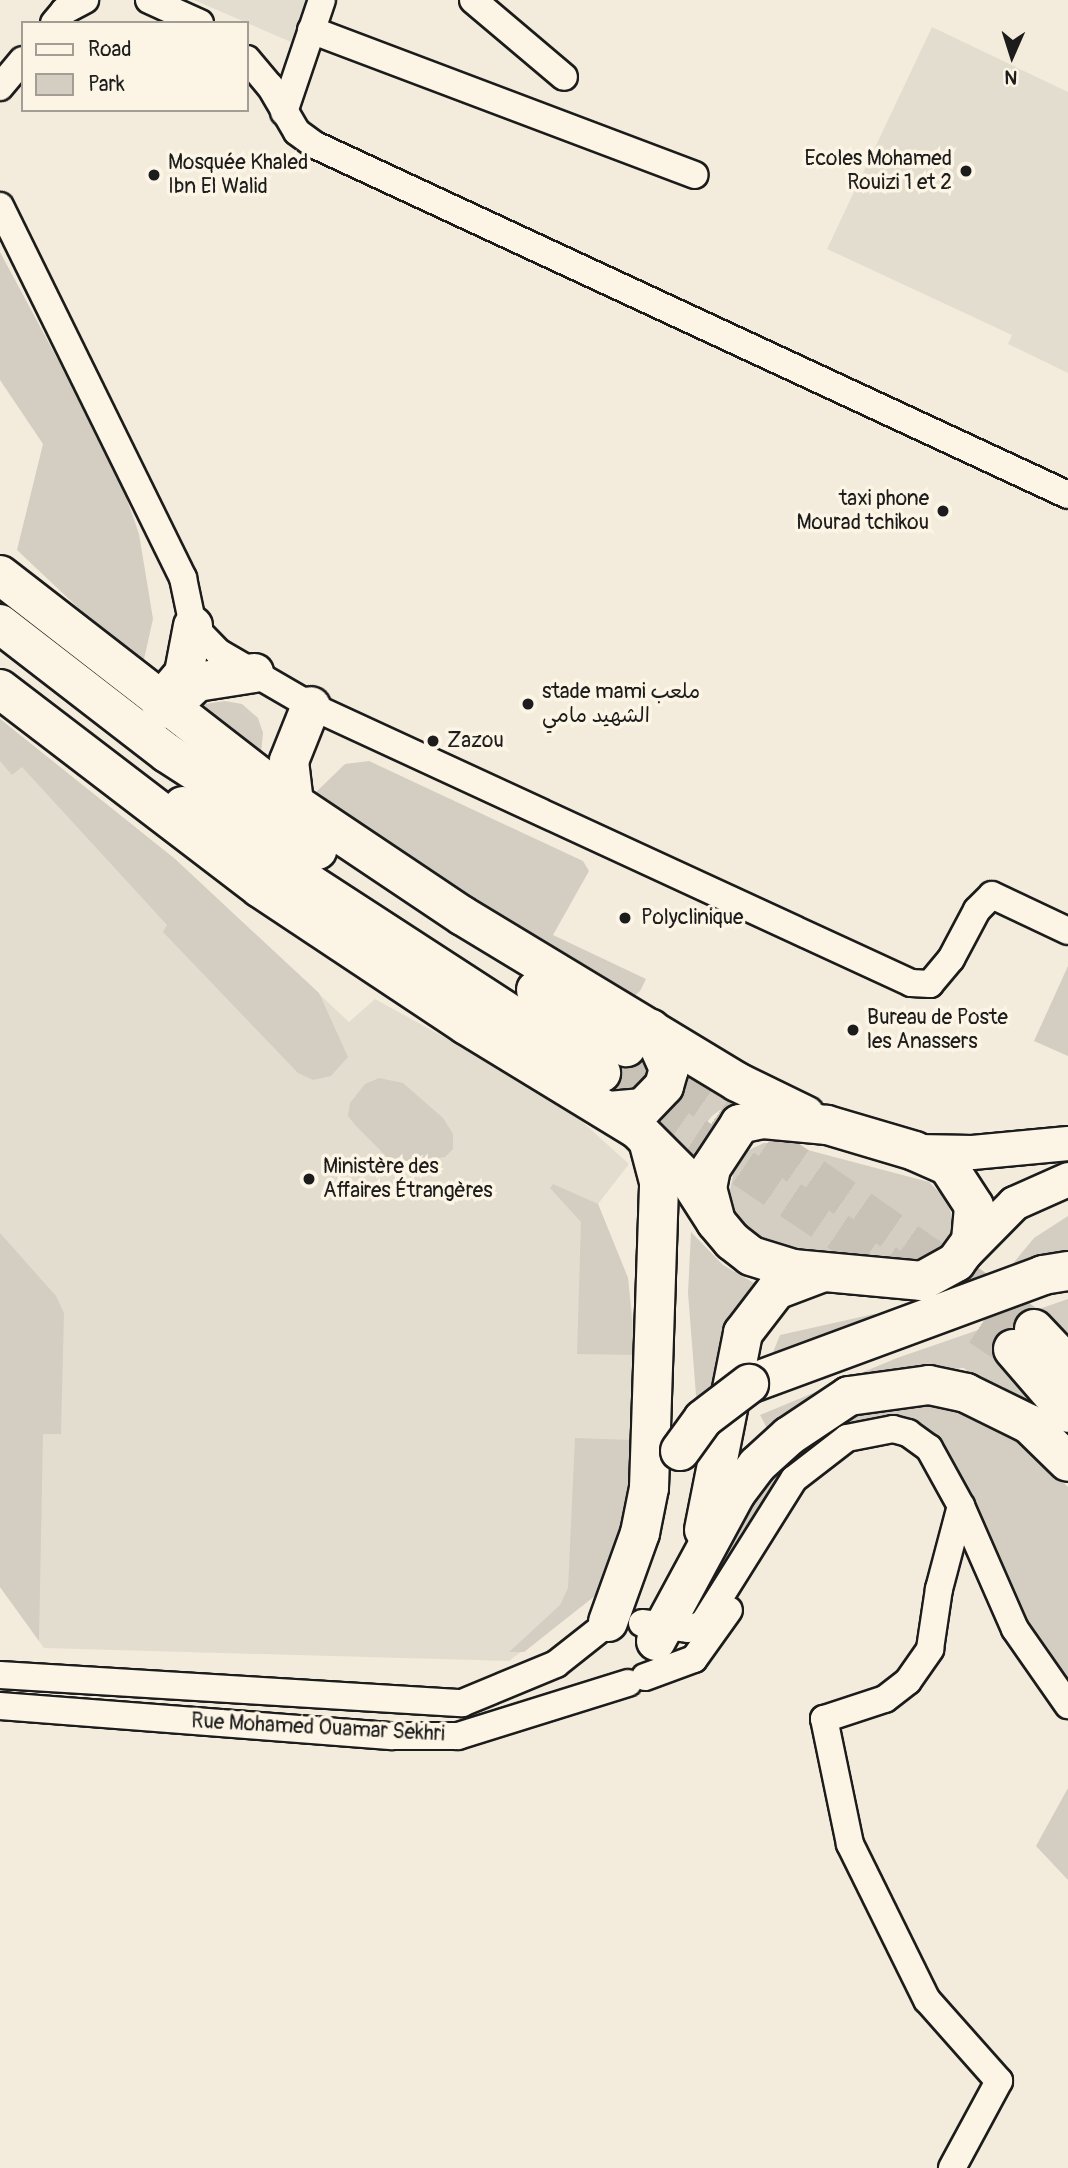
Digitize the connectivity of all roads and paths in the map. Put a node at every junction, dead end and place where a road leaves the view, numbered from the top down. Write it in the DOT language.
graph roads {
  1 [pos="85,0"];
  2 [pos="149,0"];
  3 [pos="322,0"];
  4 [pos="472,0"];
  5 [pos="56,21"];
  6 [pos="196,21"];
  7 [pos="312,30"];
  8 [pos="248,60"];
  9 [pos="21,62"];
  10 [pos="564,77"];
  11 [pos="0,87"];
  12 [pos="284,112"];
  13 [pos="695,175"];
  14 [pos="0,206"];
  15 [pos="1068,495"];
  16 [pos="0,575"];
  17 [pos="7,624"];
  18 [pos="194,626"];
  19 [pos="254,673"];
  20 [pos="0,689"];
  21 [pos="164,706"];
  22 [pos="311,706"];
  23 [pos="62,738"];
  24 [pos="294,803"];
  25 [pos="1068,931"];
  26 [pos="626,1050"];
  27 [pos="609,1111"];
  28 [pos="827,1125"];
  29 [pos="648,1140"];
  30 [pos="1068,1143"];
  31 [pos="915,1151"];
  32 [pos="701,1175"];
  33 [pos="1068,1179"];
  34 [pos="659,1234"];
  35 [pos="956,1262"];
  36 [pos="1068,1271"];
  37 [pos="821,1273"];
  38 [pos="1068,1364"];
  39 [pos="1068,1413"];
  40 [pos="826,1454"];
  41 [pos="1068,1462"];
  42 [pos="961,1506"];
  43 [pos="692,1573"];
  44 [pos="631,1623"];
  45 [pos="0,1675"];
  46 [pos="636,1680"];
  47 [pos="1068,1705"];
  48 [pos="0,1706"];
  49 [pos="952,2168"];
  1 -- 5 [label="street"];
  2 -- 6 [label="street"];
  3 -- 7 [label="street"];
  4 -- 10 [label="street"];
  7 -- 12 [label="street"];
  7 -- 13 [label="street"];
  8 -- 12 [label="street"];
  9 -- 11 [label="street"];
  12 -- 15 [label="street"];
  14 -- 18 [label="street"];
  16 -- 21 [label="highway"];
  17 -- 26 [label="highway"];
  18 -- 19 [label="street"];
  18 -- 21 [label="highway"];
  19 -- 21 [label="highway"];
  19 -- 22 [label="street"];
  20 -- 23 [label="highway"];
  21 -- 24 [label="highway"];
  22 -- 24 [label="highway"];
  22 -- 25 [label="street"];
  23 -- 26 [label="highway"];
  23 -- 27 [label="highway"];
  24 -- 26 [label="highway"];
  26 -- 27 [label="highway"];
  26 -- 28 [label="highway"];
  27 -- 29 [label="highway"];
  28 -- 31 [label="highway"];
  28 -- 32 [label="highway"];
  29 -- 32 [label="highway"];
  29 -- 34 [label="highway"];
  30 -- 31 [label="main road"];
  31 -- 35 [label="highway"];
  32 -- 34 [label="highway"];
  32 -- 37 [label="highway"];
  33 -- 35 [label="main road"];
  34 -- 44 [label="highway"];
  35 -- 37 [label="highway"];
  36 -- 44 [label="highway, bridge"];
  37 -- 43 [label="highway"];
  38 -- 39 [label="highway"];
  40 -- 42 [label="street"];
  40 -- 44 [label="street"];
  40 -- 46 [label="street, Rue Mohamed Ouamar Sekhri"];
  41 -- 43 [label="highway"];
  42 -- 47 [label="street"];
  42 -- 49 [label="street"];
  43 -- 44 [label="highway"];
  44 -- 45 [label="street"];
  44 -- 46 [label="street"];
  44 -- 46 [label="street"];
  46 -- 48 [label="street, Rue Mohamed Ouamar Sekhri"];
}
